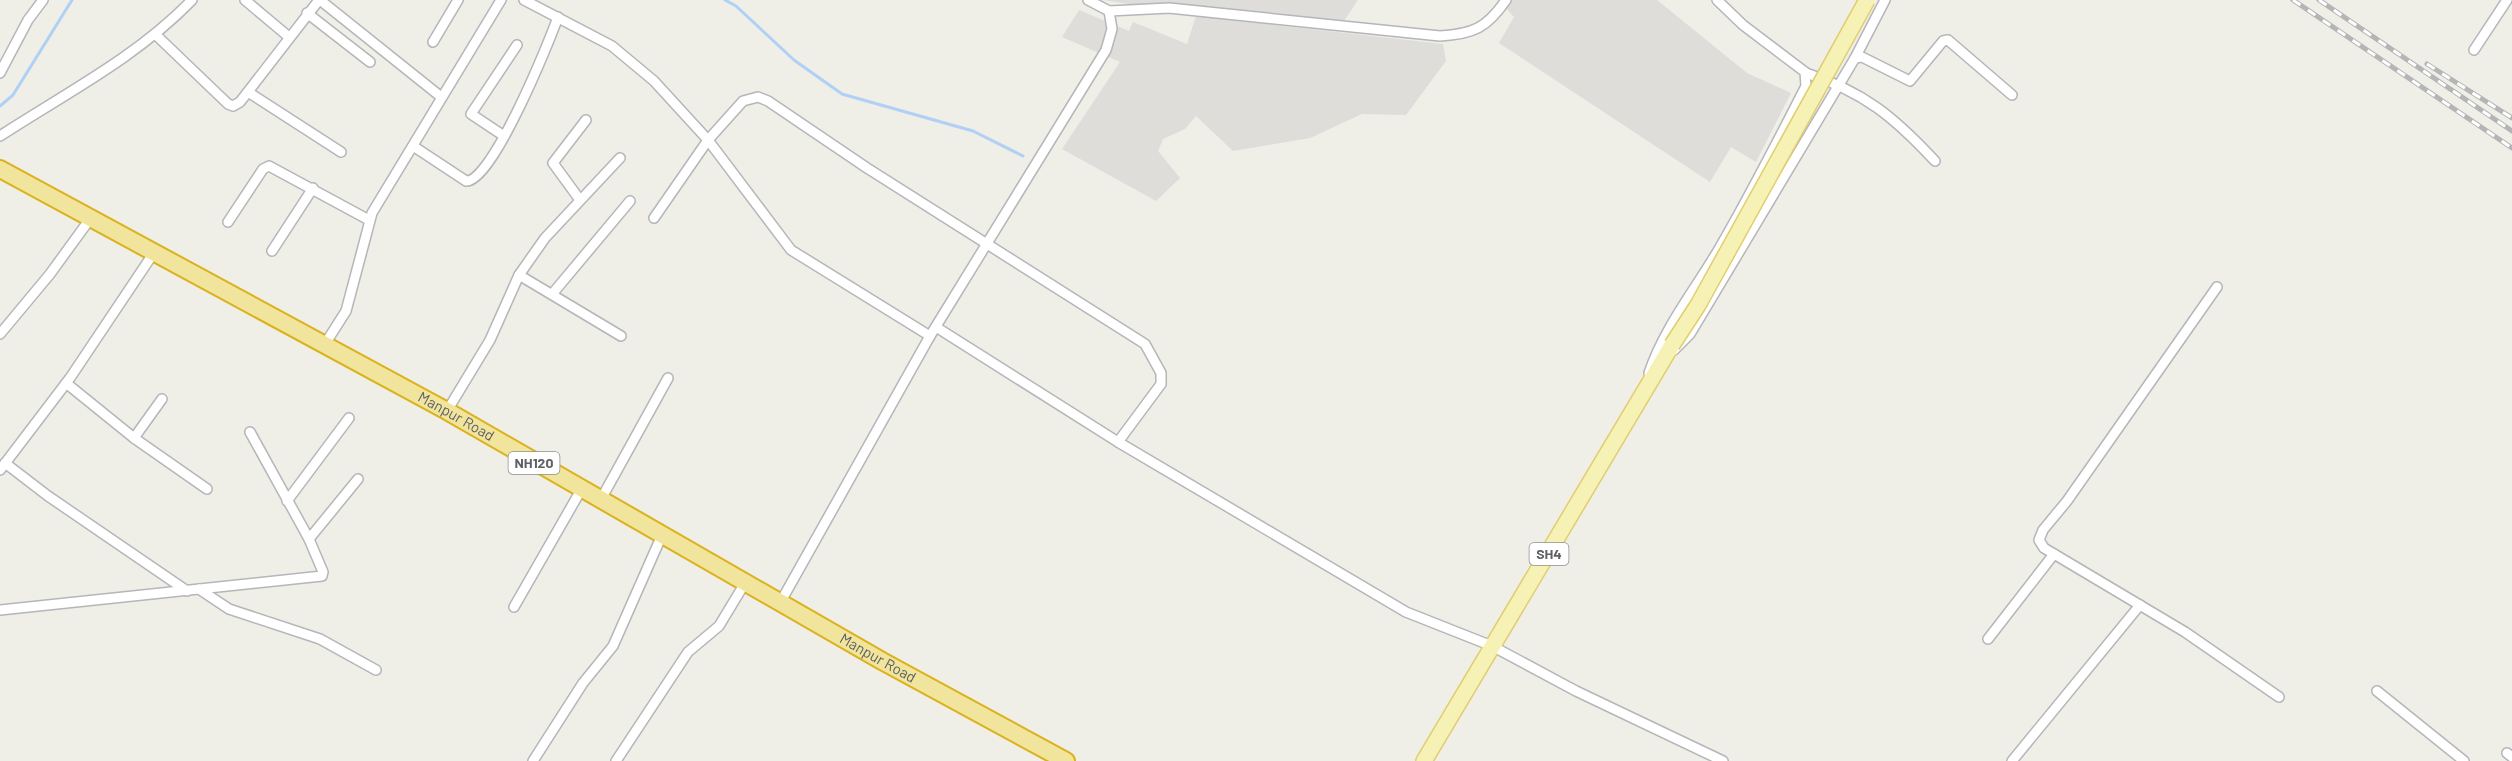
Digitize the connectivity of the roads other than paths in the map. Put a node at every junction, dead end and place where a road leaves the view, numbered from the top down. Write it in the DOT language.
graph roads {
  1 [pos="43,0"];
  2 [pos="192,0"];
  3 [pos="245,0"];
  4 [pos="320,0"];
  5 [pos="458,0"];
  6 [pos="501,0"];
  7 [pos="524,0"];
  8 [pos="1088,0"];
  9 [pos="1506,0"];
  10 [pos="1717,0"];
  11 [pos="1867,0"];
  12 [pos="1886,0"];
  13 [pos="2507,0"];
  14 [pos="1109,11"];
  15 [pos="307,13"];
  16 [pos="558,17"];
  17 [pos="156,35"];
  18 [pos="289,37"];
  19 [pos="433,42"];
  20 [pos="517,45"];
  21 [pos="2474,50"];
  22 [pos="1855,58"];
  23 [pos="370,62"];
  24 [pos="0,73"];
  25 [pos="1806,73"];
  26 [pos="1839,84"];
  27 [pos="248,92"];
  28 [pos="2012,95"];
  29 [pos="441,96"];
  30 [pos="586,120"];
  31 [pos="0,136"];
  32 [pos="504,136"];
  33 [pos="708,140"];
  34 [pos="413,146"];
  35 [pos="341,152"];
  36 [pos="620,158"];
  37 [pos="1935,161"];
  38 [pos="2,175"];
  39 [pos="313,188"];
  40 [pos="580,200"];
  41 [pos="630,201"];
  42 [pos="654,218"];
  43 [pos="90,219"];
  44 [pos="369,220"];
  45 [pos="228,222"];
  46 [pos="985,243"];
  47 [pos="272,251"];
  48 [pos="153,254"];
  49 [pos="519,275"];
  50 [pos="2217,287"];
  51 [pos="553,293"];
  52 [pos="936,327"];
  53 [pos="0,334"];
  54 [pos="621,336"];
  55 [pos="930,336"];
  56 [pos="325,344"];
  57 [pos="1668,351"];
  58 [pos="668,378"];
  59 [pos="66,383"];
  60 [pos="1646,386"];
  61 [pos="162,399"];
  62 [pos="447,411"];
  63 [pos="349,418"];
  64 [pos="250,432"];
  65 [pos="134,438"];
  66 [pos="1118,442"];
  67 [pos="3,467"];
  68 [pos="358,479"];
  69 [pos="207,489"];
  70 [pos="581,490"];
  71 [pos="287,501"];
  72 [pos="600,501"];
  73 [pos="662,535"];
  74 [pos="309,539"];
  75 [pos="2054,554"];
  76 [pos="745,583"];
  77 [pos="199,589"];
  78 [pos="187,591"];
  79 [pos="780,603"];
  80 [pos="2140,605"];
  81 [pos="514,607"];
  82 [pos="0,610"];
  83 [pos="1988,639"];
  84 [pos="1492,646"];
  85 [pos="376,670"];
  86 [pos="2377,692"];
  87 [pos="2278,697"];
  88 [pos="533,761"];
  89 [pos="616,761"];
  90 [pos="1066,761"];
  91 [pos="1424,761"];
  92 [pos="1723,761"];
  93 [pos="2012,761"];
  94 [pos="2464,761"];
  1 -- 24 [label="street"];
  2 -- 17 [label="street"];
  3 -- 18 [label="street"];
  4 -- 15 [label="street"];
  4 -- 29 [label="street"];
  5 -- 19 [label="street"];
  6 -- 29 [label="street"];
  7 -- 16 [label="street"];
  8 -- 14 [label="street"];
  9 -- 14 [label="street"];
  10 -- 25 [label="street"];
  11 -- 57 [label="main road, SH4, bridge"];
  12 -- 22 [label="street"];
  13 -- 21 [label="street"];
  14 -- 46 [label="street"];
  15 -- 18 [label="street"];
  15 -- 23 [label="street"];
  16 -- 32 [label="street"];
  16 -- 33 [label="street"];
  17 -- 27 [label="street"];
  17 -- 31 [label="street"];
  18 -- 27 [label="street"];
  20 -- 32 [label="street"];
  22 -- 26 [label="street"];
  22 -- 28 [label="street"];
  25 -- 26 [label="street"];
  25 -- 60 [label="street"];
  26 -- 37 [label="street"];
  26 -- 57 [label="street"];
  27 -- 35 [label="street"];
  29 -- 34 [label="street"];
  30 -- 40 [label="street"];
  32 -- 34 [label="street"];
  33 -- 42 [label="street"];
  33 -- 46 [label="street"];
  33 -- 55 [label="street"];
  34 -- 44 [label="street"];
  36 -- 40 [label="street"];
  38 -- 43 [label="highway, Manpur Road / NH120"];
  39 -- 44 [label="street"];
  39 -- 45 [label="street"];
  39 -- 47 [label="street"];
  40 -- 49 [label="street"];
  41 -- 51 [label="street"];
  43 -- 48 [label="highway, Manpur Road / NH120"];
  43 -- 53 [label="street"];
  44 -- 56 [label="street"];
  46 -- 52 [label="street"];
  46 -- 66 [label="street"];
  48 -- 56 [label="highway, Manpur Road / NH120"];
  48 -- 59 [label="street"];
  49 -- 51 [label="street"];
  49 -- 62 [label="street"];
  50 -- 75 [label="street"];
  51 -- 54 [label="street"];
  52 -- 55 [label="street"];
  52 -- 66 [label="street"];
  55 -- 79 [label="street"];
  56 -- 62 [label="highway, Manpur Road / NH120"];
  57 -- 60 [label="main road, SH4"];
  58 -- 72 [label="street"];
  59 -- 65 [label="street"];
  59 -- 67 [label="street"];
  60 -- 84 [label="main road, SH4"];
  61 -- 65 [label="street"];
  62 -- 70 [label="highway, Manpur Road / NH120"];
  63 -- 71 [label="street"];
  64 -- 71 [label="street"];
  65 -- 69 [label="street"];
  66 -- 84 [label="street"];
  67 -- 78 [label="street"];
  68 -- 74 [label="street"];
  70 -- 72 [label="highway, Manpur Road / NH120"];
  70 -- 81 [label="street"];
  71 -- 74 [label="street"];
  72 -- 73 [label="highway, Manpur Road / NH120"];
  73 -- 76 [label="highway, Manpur Road / NH120"];
  73 -- 88 [label="street"];
  74 -- 77 [label="street"];
  75 -- 80 [label="street"];
  75 -- 83 [label="street"];
  76 -- 79 [label="highway, Manpur Road / NH120"];
  76 -- 89 [label="street"];
  77 -- 78 [label="street"];
  77 -- 85 [label="street"];
  78 -- 82 [label="street"];
  79 -- 90 [label="highway, Manpur Road / NH120"];
  80 -- 87 [label="street"];
  80 -- 93 [label="street"];
  84 -- 91 [label="main road, SH4"];
  84 -- 92 [label="street"];
  86 -- 94 [label="street"];
}
